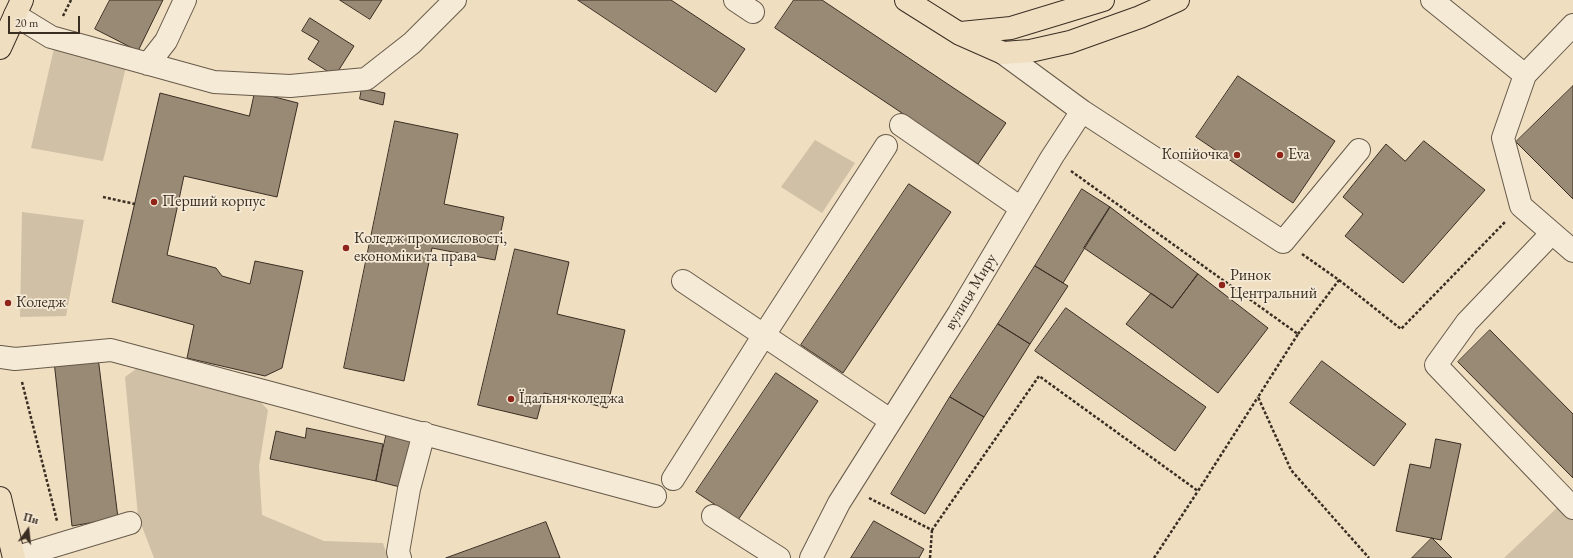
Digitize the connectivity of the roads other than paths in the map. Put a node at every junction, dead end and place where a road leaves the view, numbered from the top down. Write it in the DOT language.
graph roads {
  1 [pos="185,0"];
  2 [pos="455,0"];
  3 [pos="906,0"];
  4 [pos="1103,0"];
  5 [pos="1178,0"];
  6 [pos="1432,0"];
  7 [pos="18,7"];
  8 [pos="1573,25"];
  9 [pos="960,34"];
  10 [pos="0,48"];
  11 [pos="1003,53"];
  12 [pos="148,64"];
  13 [pos="1525,75"];
  14 [pos="1082,111"];
  15 [pos="901,125"];
  16 [pos="886,146"];
  17 [pos="1359,150"];
  18 [pos="1022,208"];
  19 [pos="1552,233"];
  20 [pos="1573,251"];
  21 [pos="683,280"];
  22 [pos="764,335"];
  23 [pos="8,358"];
  24 [pos="890,420"];
  25 [pos="424,434"];
  26 [pos="673,479"];
  27 [pos="655,496"];
  28 [pos="0,498"];
  29 [pos="1573,508"];
  30 [pos="713,516"];
  31 [pos="130,522"];
  32 [pos="14,558"];
  33 [pos="400,558"];
  34 [pos="779,558"];
  35 [pos="811,558"];
  1 -- 12 [label="street"];
  2 -- 12 [label="street"];
  3 -- 9 [label="main road"];
  4 -- 9 [label="main road"];
  5 -- 11 [label="main road"];
  6 -- 13 [label="street"];
  7 -- 10 [label="main road"];
  7 -- 12 [label="street"];
  8 -- 13 [label="street"];
  9 -- 11 [label="main road"];
  11 -- 14 [label="street"];
  13 -- 19 [label="street"];
  14 -- 17 [label="street"];
  14 -- 18 [label="street, вулиця Миру"];
  15 -- 18 [label="street"];
  16 -- 22 [label="street"];
  18 -- 24 [label="street, вулиця Миру"];
  19 -- 20 [label="street"];
  19 -- 29 [label="street"];
  21 -- 22 [label="street"];
  22 -- 24 [label="street"];
  22 -- 26 [label="street"];
  23 -- 25 [label="street"];
  24 -- 35 [label="street, вулиця Миру"];
  25 -- 27 [label="street"];
  25 -- 33 [label="street"];
  28 -- 32 [label="main road"];
  30 -- 34 [label="street"];
  31 -- 32 [label="street"];
}
